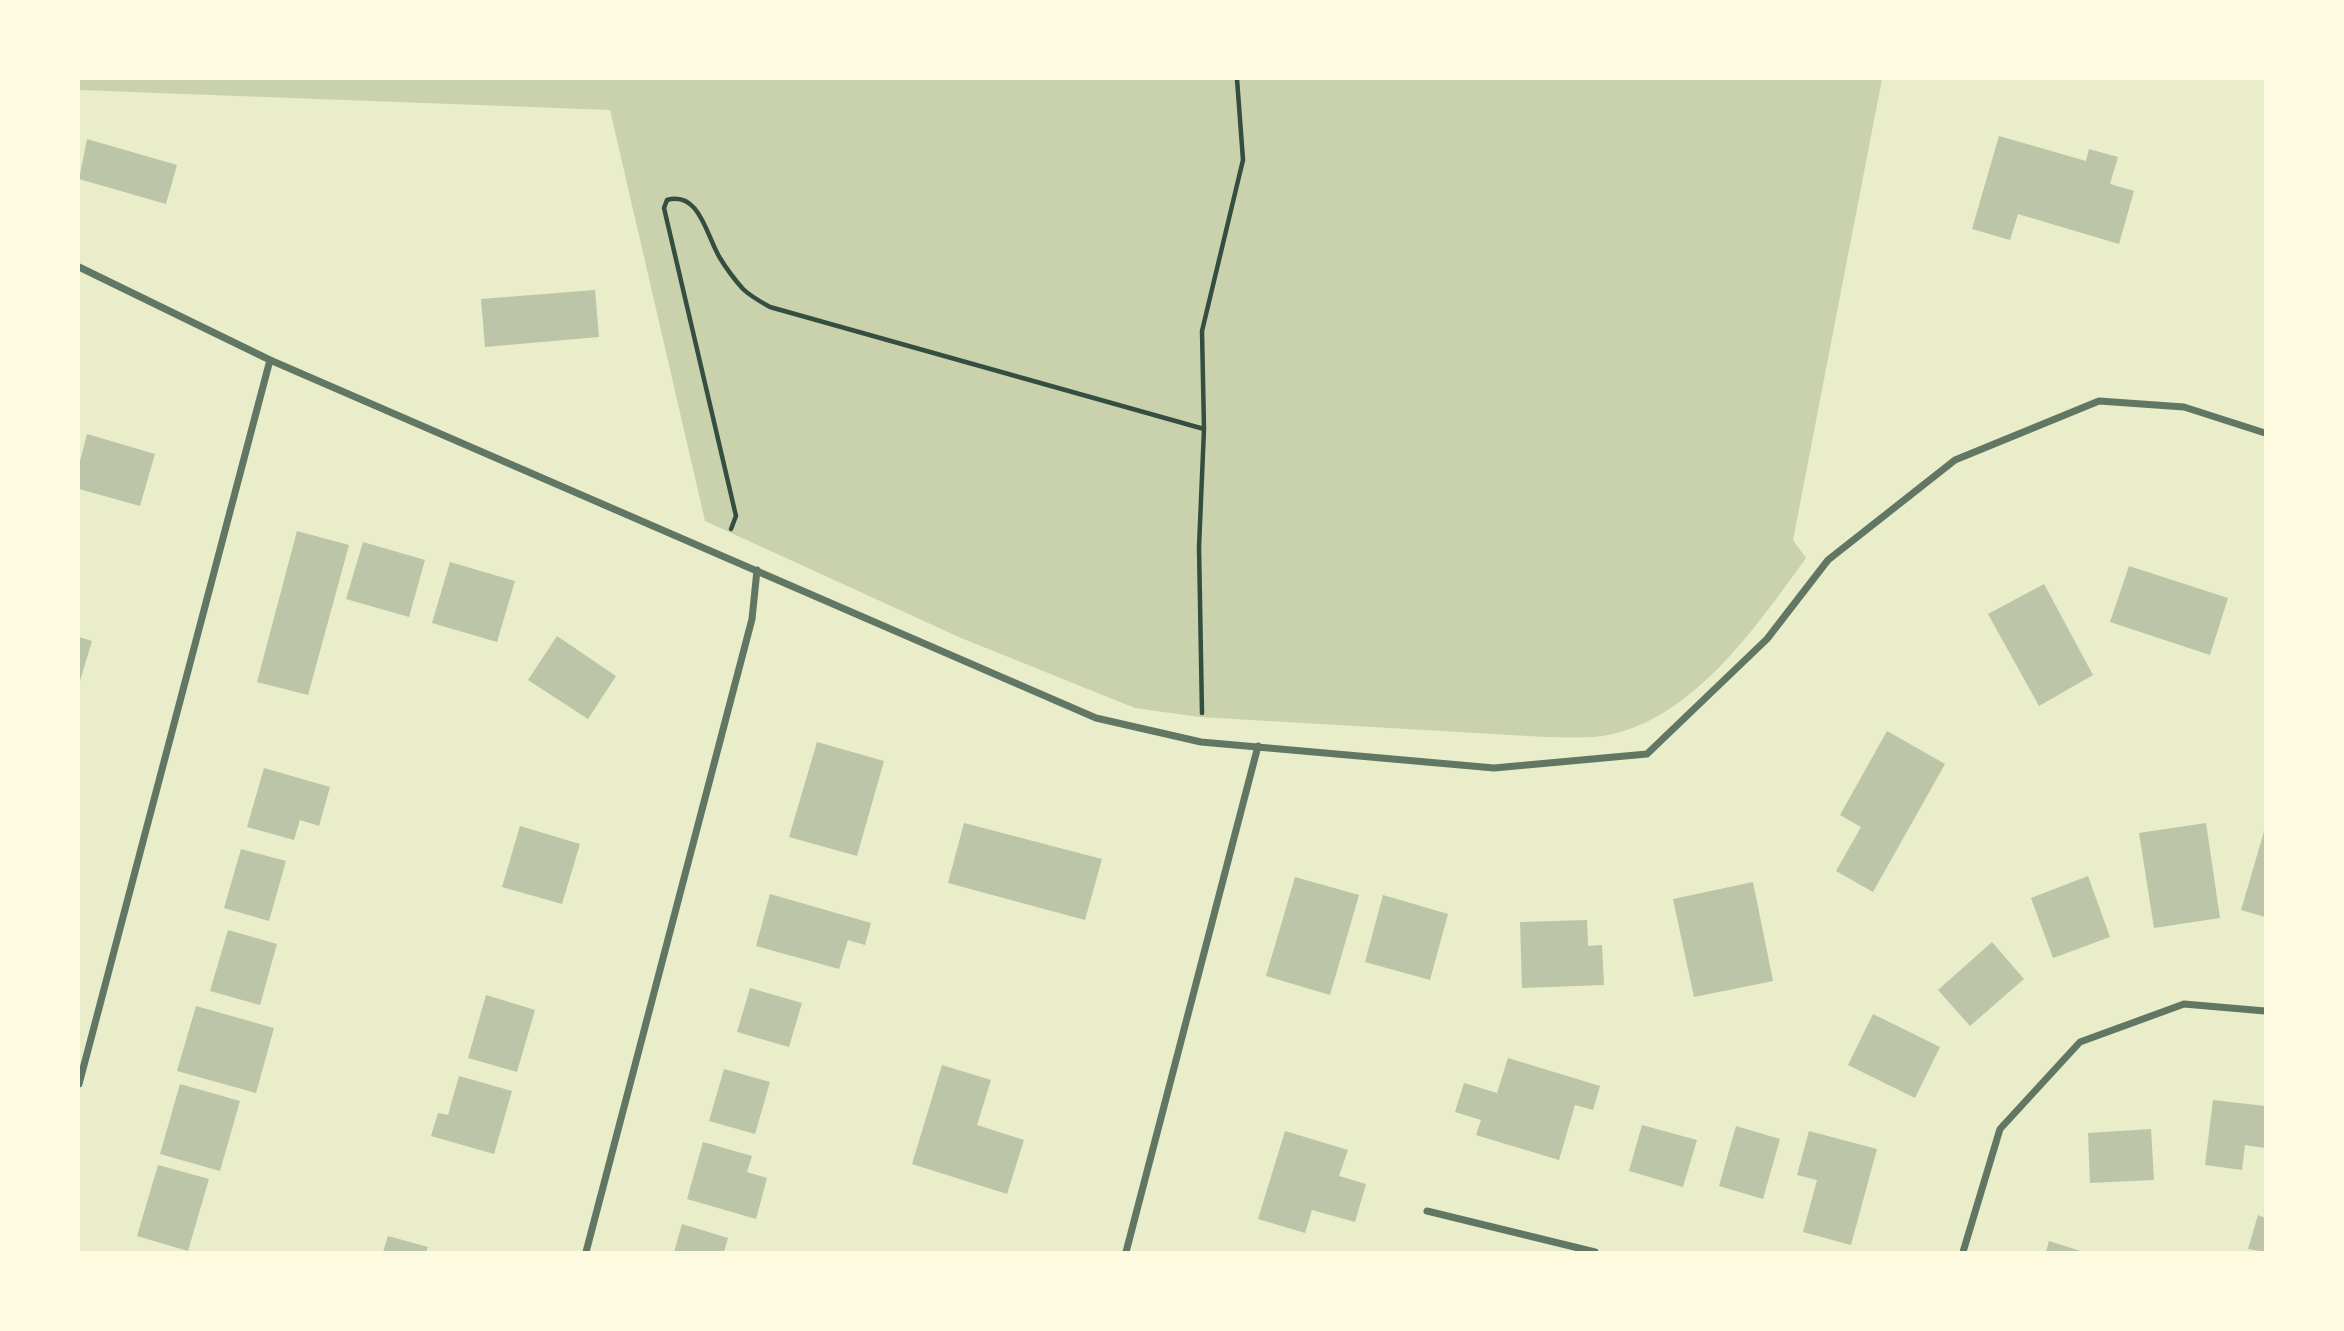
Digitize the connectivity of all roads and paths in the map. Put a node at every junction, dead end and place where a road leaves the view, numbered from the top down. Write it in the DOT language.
graph roads {
  1 [pos="1237,79"];
  2 [pos="79,267"];
  3 [pos="270,360"];
  4 [pos="1204,429"];
  5 [pos="2265,433"];
  6 [pos="731,529"];
  7 [pos="757,570"];
  8 [pos="1202,713"];
  9 [pos="1258,746"];
  10 [pos="2265,1011"];
  11 [pos="79,1084"];
  12 [pos="1427,1211"];
  13 [pos="586,1252"];
  14 [pos="1126,1252"];
  15 [pos="1595,1252"];
  16 [pos="1963,1252"];
  1 -- 4 [label="path"];
  2 -- 3 [label="street"];
  3 -- 7 [label="street"];
  3 -- 11 [label="street"];
  4 -- 6 [label="path"];
  4 -- 8 [label="path"];
  5 -- 9 [label="street"];
  7 -- 9 [label="street"];
  7 -- 13 [label="street"];
  9 -- 14 [label="street"];
  10 -- 16 [label="street"];
  12 -- 15 [label="street"];
}
